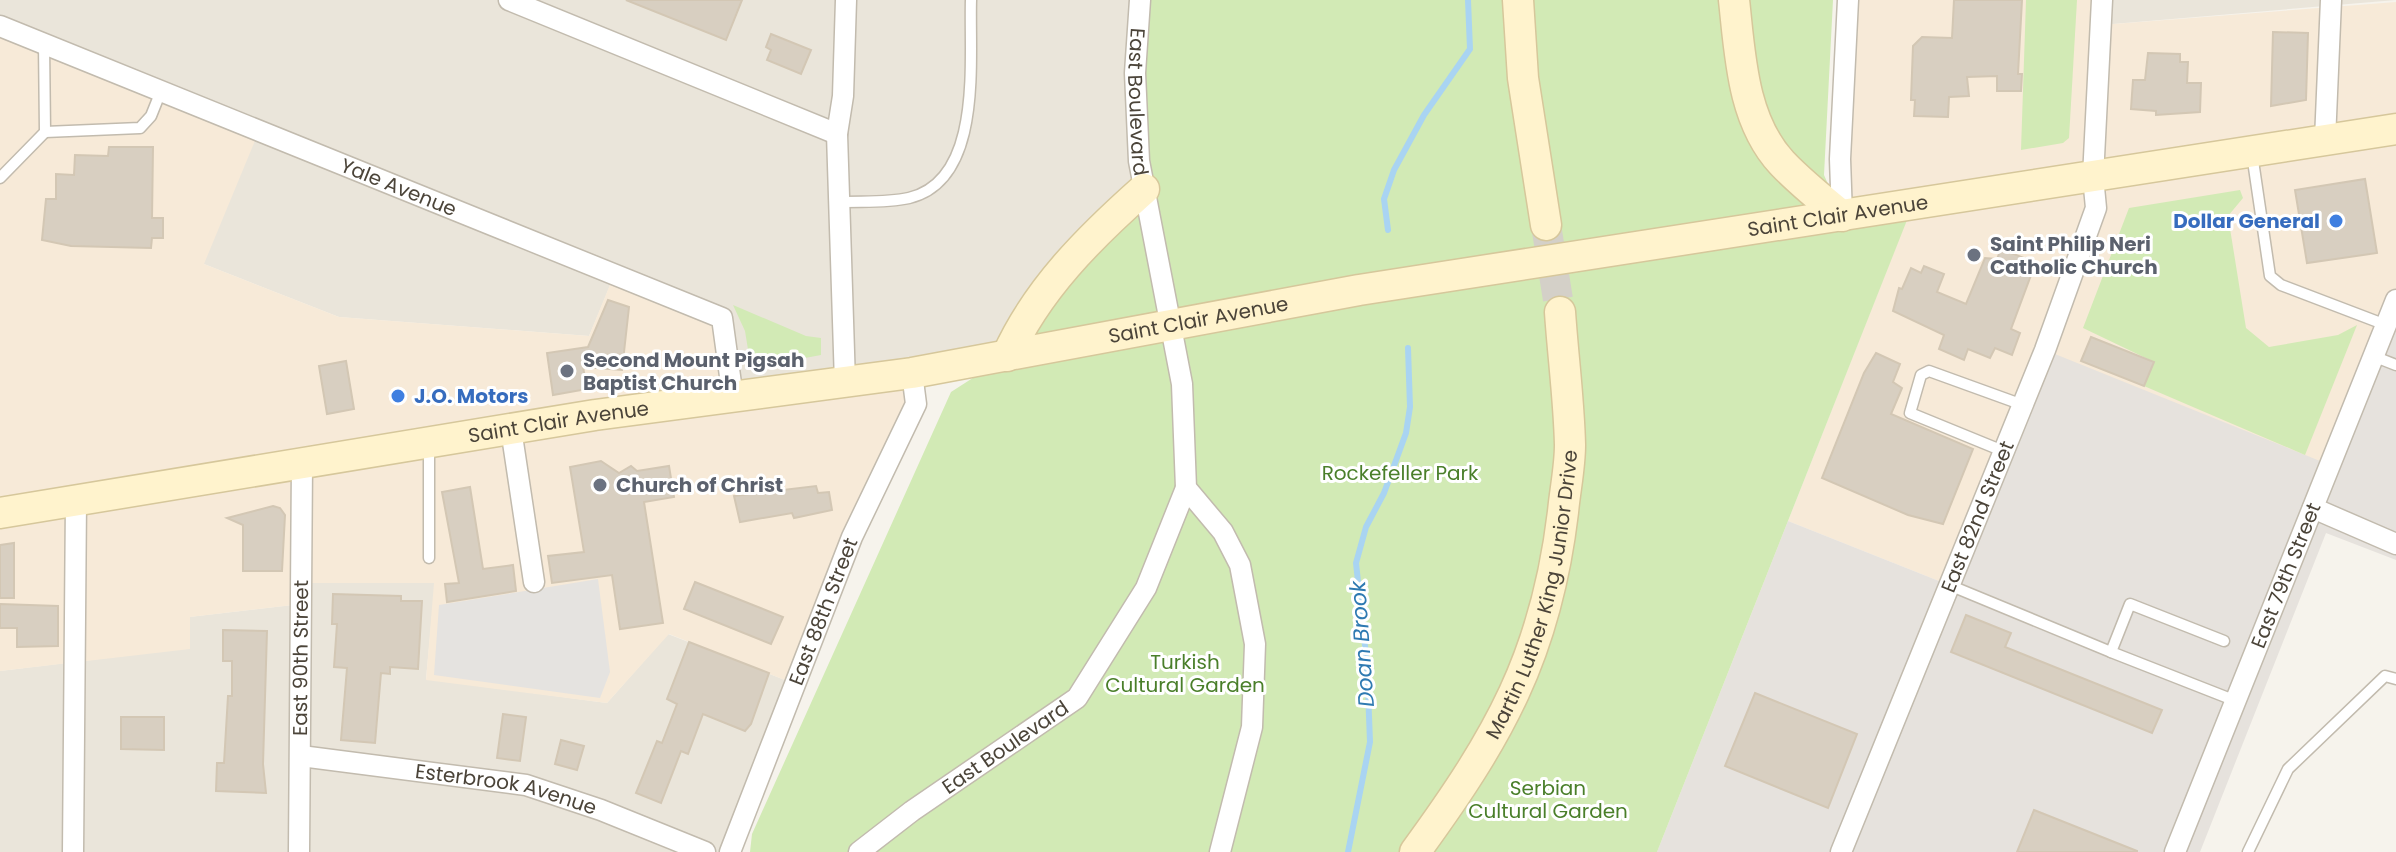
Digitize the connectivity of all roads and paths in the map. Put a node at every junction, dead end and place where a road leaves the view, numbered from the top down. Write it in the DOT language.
graph roads {
  1 [pos="509,0"];
  2 [pos="846,0"];
  3 [pos="971,0"];
  4 [pos="1140,0"];
  5 [pos="1518,0"];
  6 [pos="1734,0"];
  7 [pos="1848,0"];
  8 [pos="2102,0"];
  9 [pos="2331,0"];
  10 [pos="0,26"];
  11 [pos="44,44"];
  12 [pos="161,91"];
  13 [pos="2396,129"];
  14 [pos="45,132"];
  15 [pos="837,134"];
  16 [pos="2325,140"];
  17 [pos="2251,152"];
  18 [pos="2093,177"];
  19 [pos="0,178"];
  20 [pos="1144,189"];
  21 [pos="841,202"];
  22 [pos="1842,216"];
  23 [pos="1546,225"];
  24 [pos="2396,300"];
  25 [pos="1560,312"];
  26 [pos="2386,325"];
  27 [pos="1171,327"];
  28 [pos="1007,356"];
  29 [pos="2373,356"];
  30 [pos="2396,365"];
  31 [pos="912,373"];
  32 [pos="845,383"];
  33 [pos="733,398"];
  34 [pos="2023,405"];
  35 [pos="511,429"];
  36 [pos="429,443"];
  37 [pos="2003,451"];
  38 [pos="302,463"];
  39 [pos="1186,488"];
  40 [pos="76,500"];
  41 [pos="2313,508"];
  42 [pos="0,513"];
  43 [pos="2396,544"];
  44 [pos="429,558"];
  45 [pos="534,582"];
  46 [pos="1949,585"];
  47 [pos="2224,641"];
  48 [pos="2111,652"];
  49 [pos="2396,679"];
  50 [pos="2236,701"];
  51 [pos="301,756"];
  52 [pos="73,852"];
  53 [pos="299,852"];
  54 [pos="705,852"];
  55 [pos="730,852"];
  56 [pos="859,852"];
  57 [pos="1220,852"];
  58 [pos="1415,852"];
  59 [pos="1841,852"];
  60 [pos="2175,852"];
  61 [pos="2248,852"];
  1 -- 15 [label="street"];
  2 -- 15 [label="street"];
  3 -- 21 [label="lane"];
  4 -- 20 [label="street, East Boulevard"];
  5 -- 23 [label="main road"];
  6 -- 22 [label="main road"];
  7 -- 22 [label="street"];
  8 -- 18 [label="street, East 82nd Street"];
  9 -- 16 [label="street"];
  10 -- 11 [label="street, Yale Avenue"];
  11 -- 12 [label="street, Yale Avenue"];
  11 -- 14 [label="lane"];
  12 -- 14 [label="lane"];
  12 -- 33 [label="street, Yale Avenue"];
  13 -- 16 [label="main road, Saint Clair Avenue"];
  14 -- 19 [label="lane"];
  15 -- 21 [label="street"];
  16 -- 17 [label="main road, Saint Clair Avenue"];
  17 -- 18 [label="main road, Saint Clair Avenue"];
  17 -- 26 [label="lane"];
  18 -- 22 [label="main road, Saint Clair Avenue"];
  18 -- 34 [label="street, East 82nd Street"];
  20 -- 27 [label="street, East Boulevard"];
  20 -- 28 [label="main road"];
  21 -- 32 [label="street"];
  22 -- 27 [label="main road, Saint Clair Avenue"];
  24 -- 26 [label="street, East 79th Street"];
  25 -- 58 [label="main road, Martin Luther King Junior Drive"];
  26 -- 29 [label="street, East 79th Street"];
  27 -- 28 [label="main road, Saint Clair Avenue"];
  27 -- 39 [label="street, East Boulevard"];
  28 -- 31 [label="main road, Saint Clair Avenue"];
  29 -- 30 [label="lane"];
  29 -- 41 [label="street, East 79th Street"];
  31 -- 32 [label="main road, Saint Clair Avenue"];
  31 -- 55 [label="street, East 88th Street"];
  32 -- 33 [label="main road, Saint Clair Avenue"];
  33 -- 35 [label="main road, Saint Clair Avenue"];
  34 -- 37 [label="street, East 82nd Street"];
  34 -- 37 [label="lane"];
  35 -- 36 [label="main road, Saint Clair Avenue"];
  35 -- 45 [label="street"];
  36 -- 38 [label="main road, Saint Clair Avenue"];
  36 -- 44 [label="lane"];
  37 -- 46 [label="street, East 82nd Street"];
  38 -- 40 [label="main road, Saint Clair Avenue"];
  38 -- 51 [label="street, East 90th Street"];
  39 -- 56 [label="street, East Boulevard"];
  39 -- 57 [label="street"];
  40 -- 42 [label="main road, Saint Clair Avenue"];
  40 -- 52 [label="street"];
  41 -- 43 [label="street"];
  41 -- 50 [label="street, East 79th Street"];
  46 -- 48 [label="lane"];
  46 -- 59 [label="street, East 82nd Street"];
  47 -- 48 [label="lane"];
  48 -- 50 [label="lane"];
  49 -- 61 [label="lane"];
  50 -- 60 [label="street, East 79th Street"];
  51 -- 53 [label="street, East 90th Street"];
  51 -- 54 [label="street, Esterbrook Avenue"];
}
